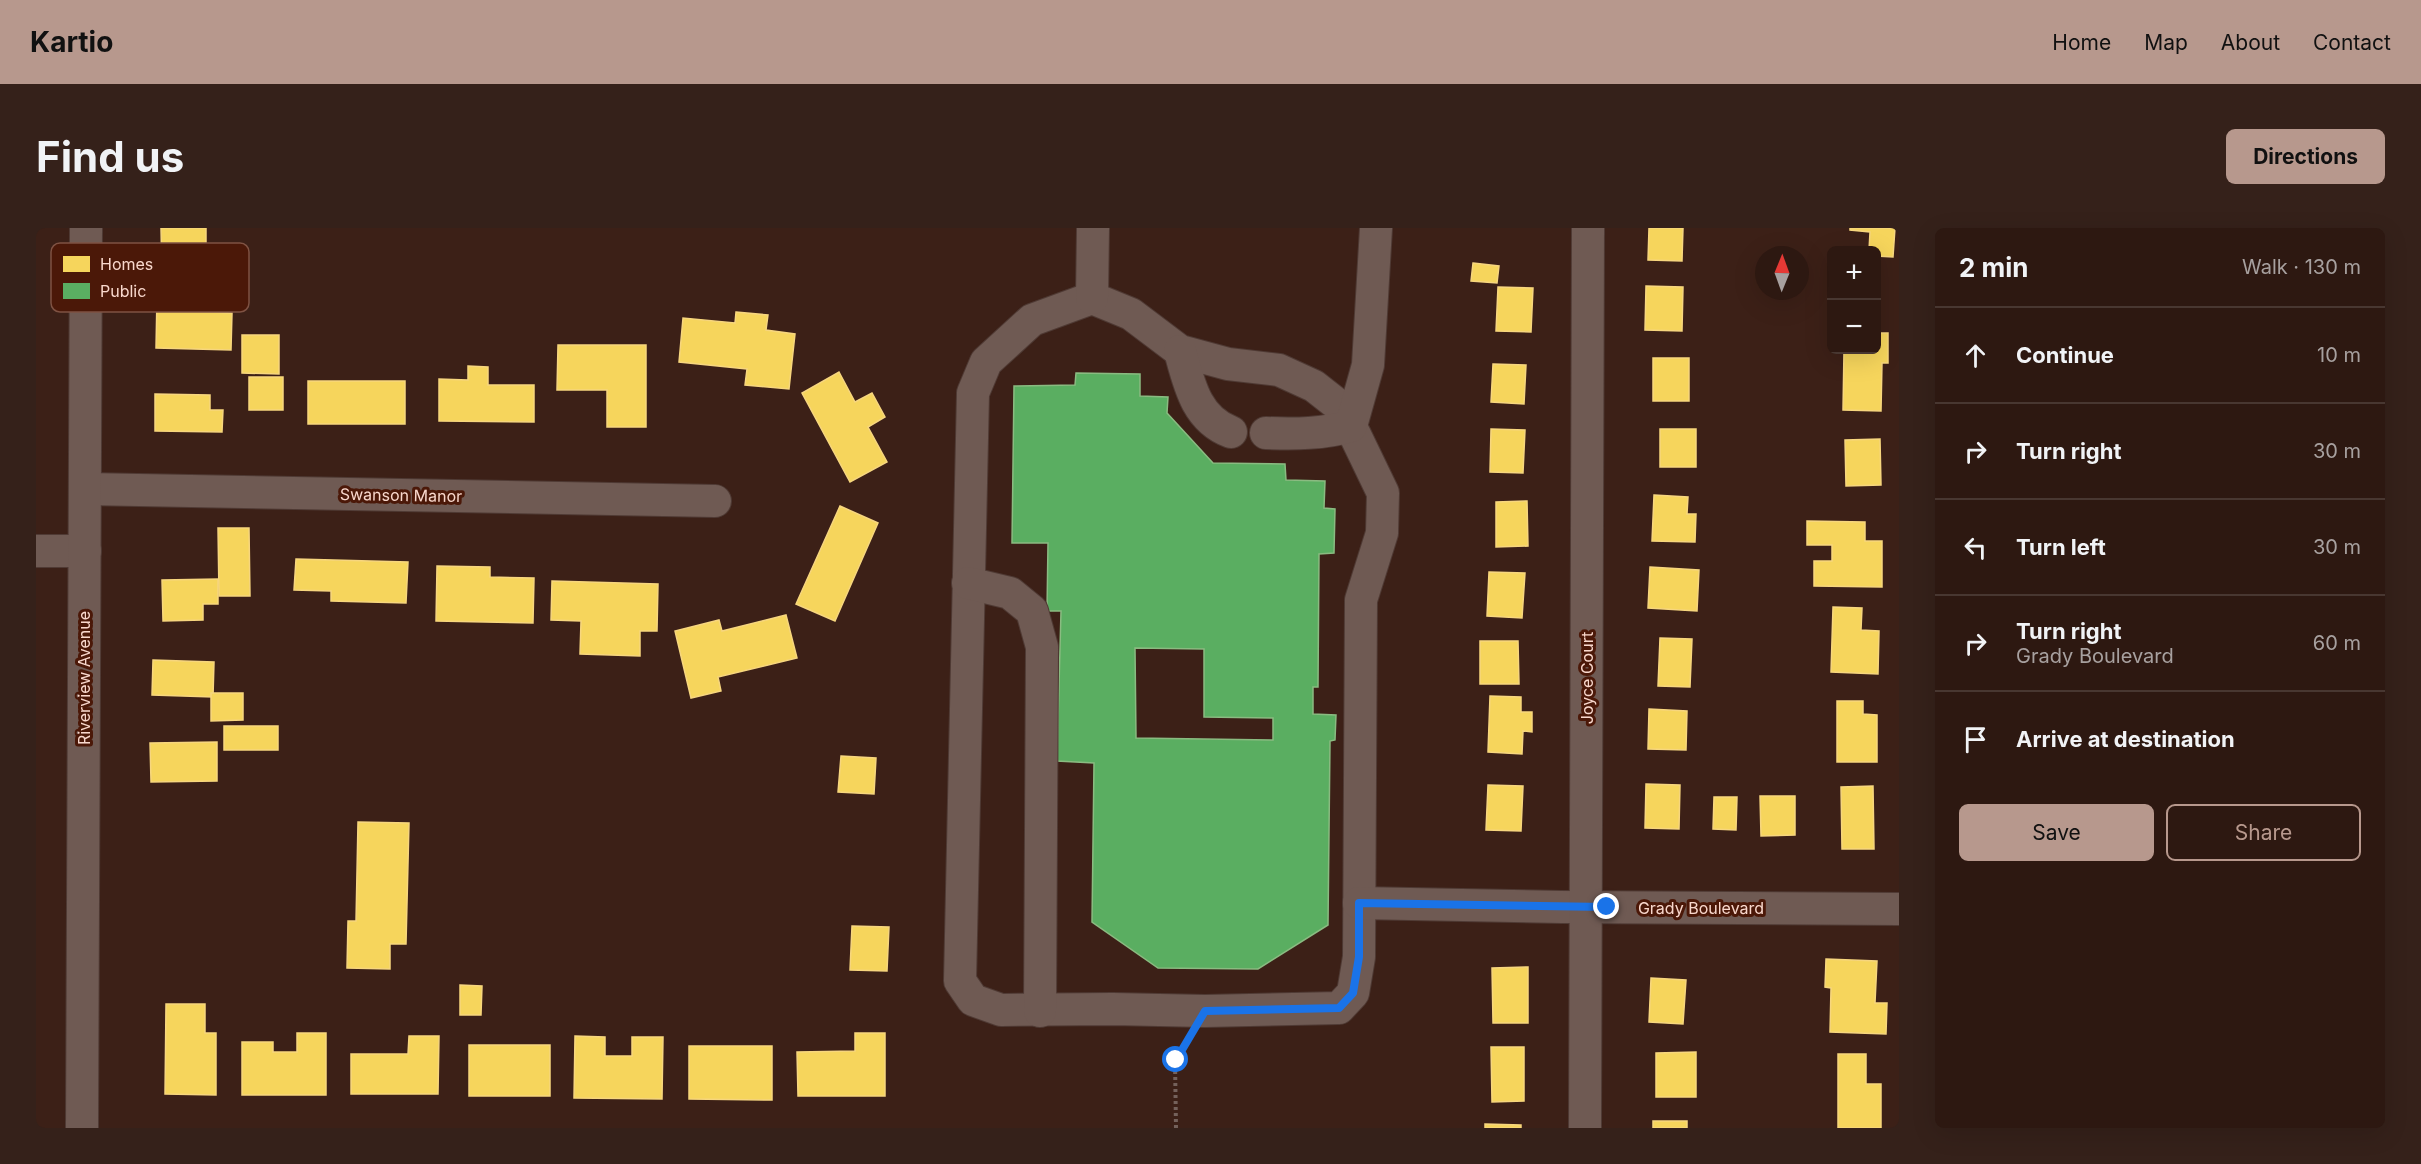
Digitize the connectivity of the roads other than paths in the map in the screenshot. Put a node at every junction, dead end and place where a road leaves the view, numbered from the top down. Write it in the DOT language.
graph roads {
  1 [pos="1093,228"];
  2 [pos="1376,228"];
  3 [pos="1588,228"];
  4 [pos="1092,298"];
  5 [pos="86,312"];
  6 [pos="1180,351"];
  7 [pos="1351,426"];
  8 [pos="1231,432"];
  9 [pos="1266,433"];
  10 [pos="86,489"];
  11 [pos="715,501"];
  12 [pos="36,550"];
  13 [pos="85,551"];
  14 [pos="968,583"];
  15 [pos="1359,903"];
  16 [pos="1586,906"];
  17 [pos="1899,909"];
  18 [pos="1040,1011"];
  19 [pos="82,1128"];
  20 [pos="1585,1128"];
  1 -- 4 [label="street"];
  2 -- 7 [label="street"];
  3 -- 16 [label="street, Joyce Court"];
  4 -- 6 [label="street"];
  4 -- 14 [label="street"];
  5 -- 10 [label="street, Riverview Avenue"];
  6 -- 7 [label="street"];
  6 -- 8 [label="street"];
  7 -- 9 [label="street"];
  7 -- 15 [label="street"];
  10 -- 11 [label="street, Swanson Manor"];
  10 -- 13 [label="street, Riverview Avenue"];
  12 -- 13 [label="street"];
  13 -- 19 [label="street, Riverview Avenue"];
  14 -- 18 [label="street"];
  14 -- 18 [label="street"];
  15 -- 16 [label="street, Grady Boulevard"];
  15 -- 18 [label="street"];
  16 -- 17 [label="street, Grady Boulevard"];
  16 -- 20 [label="street, Joyce Court"];
}
